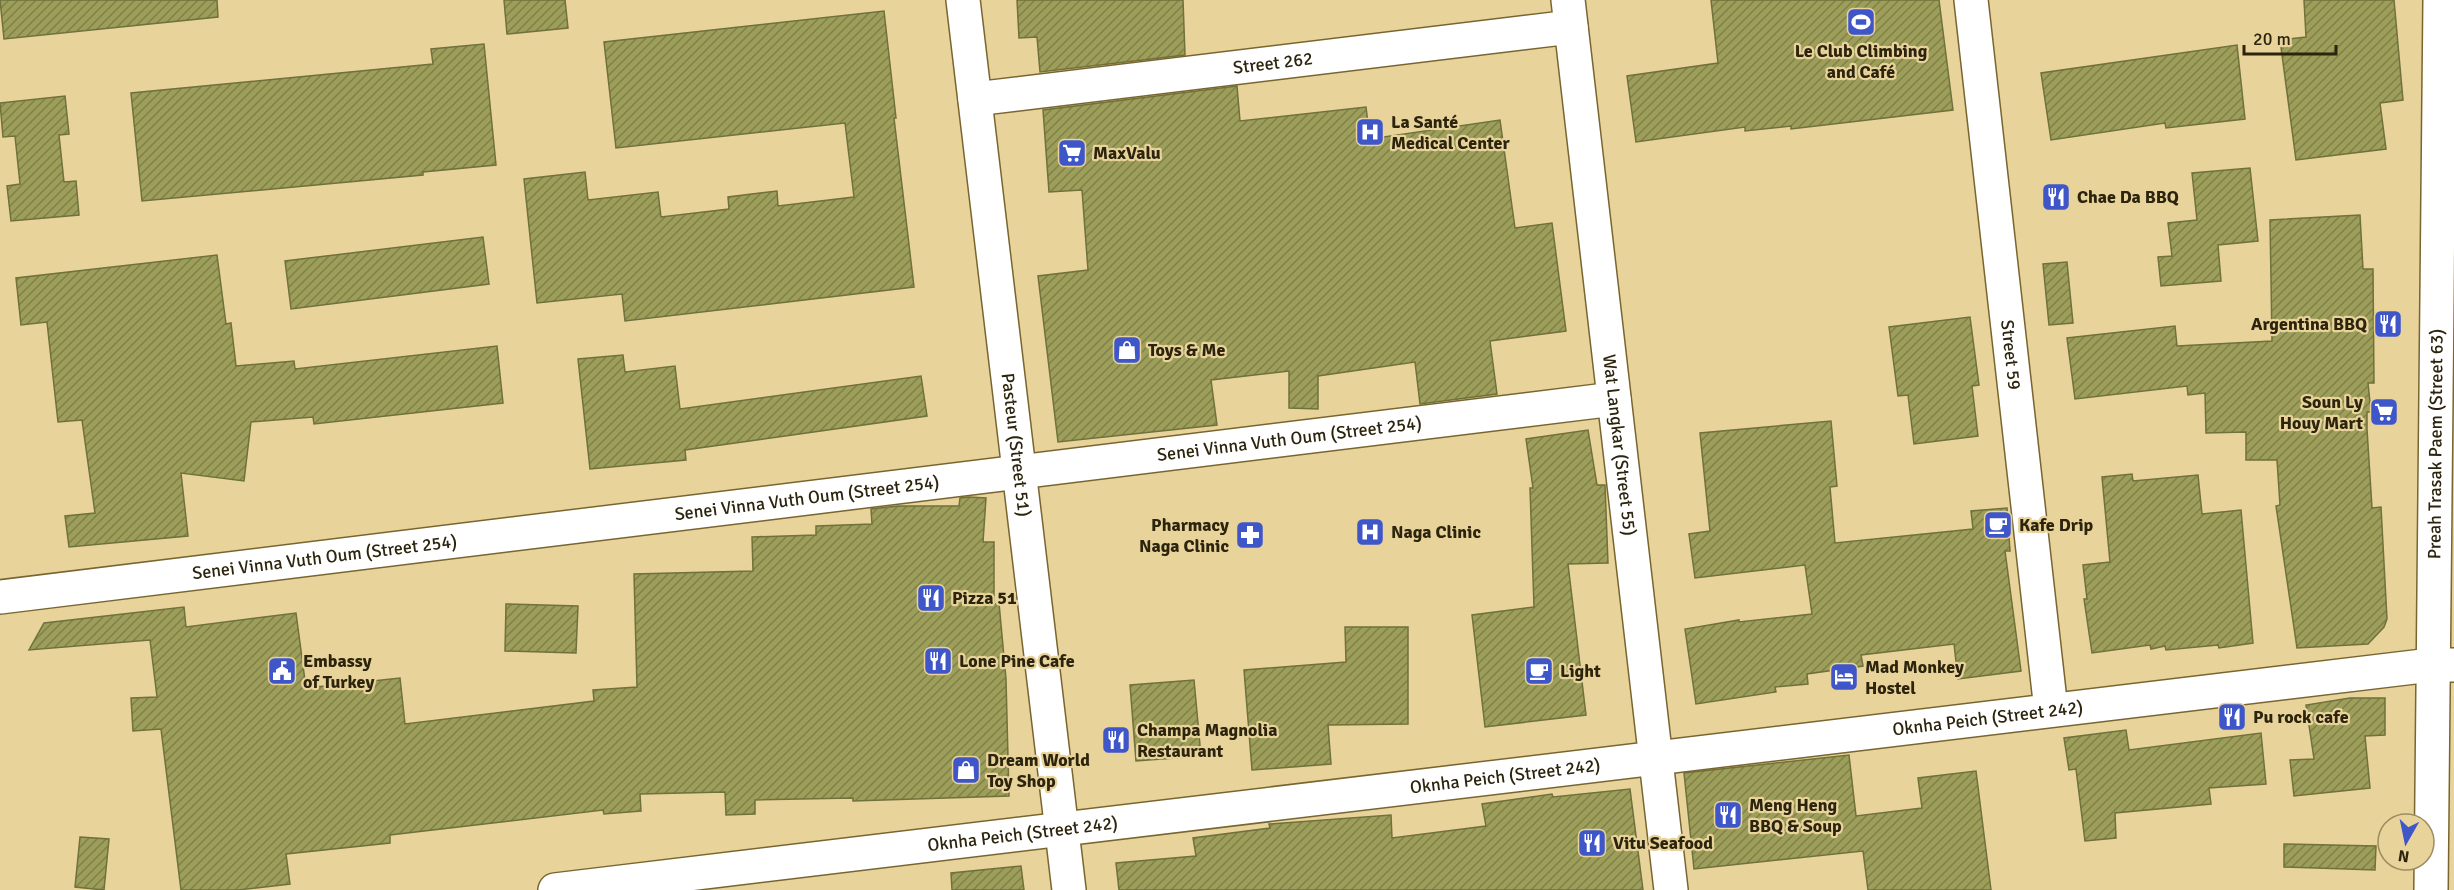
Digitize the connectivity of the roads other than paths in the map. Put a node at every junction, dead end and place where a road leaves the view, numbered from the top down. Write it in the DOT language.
graph roads {
  1 [pos="963,0"];
  2 [pos="1971,0"];
  3 [pos="2440,0"];
  4 [pos="1569,14"];
  5 [pos="975,99"];
  6 [pos="2446,304"];
  7 [pos="1614,399"];
  8 [pos="1019,472"];
  9 [pos="0,597"];
  10 [pos="2443,665"];
  11 [pos="2051,710"];
  12 [pos="1656,758"];
  13 [pos="1061,829"];
  14 [pos="555,890"];
  15 [pos="1069,890"];
  16 [pos="1671,890"];
  17 [pos="2431,890"];
  1 -- 5 [label="street, Pasteur (Street 51)"];
  2 -- 11 [label="street, Street 59"];
  3 -- 6 [label="street, Preah Trasak Paem (Street 63)"];
  4 -- 5 [label="street, Street 262"];
  4 -- 7 [label="street, Wat Langkar (Street 55)"];
  5 -- 8 [label="street, Pasteur (Street 51)"];
  6 -- 10 [label="street, Preah Trasak Paem (Street 63)"];
  7 -- 8 [label="street, Senei Vinna Vuth Oum (Street 254)"];
  7 -- 12 [label="street, Wat Langkar (Street 55)"];
  8 -- 9 [label="street, Senei Vinna Vuth Oum (Street 254)"];
  8 -- 13 [label="street, Pasteur (Street 51)"];
  10 -- 11 [label="street, Oknha Peich (Street 242)"];
  10 -- 17 [label="street, Preah Trasak Paem (Street 63)"];
  11 -- 12 [label="street, Oknha Peich (Street 242)"];
  12 -- 13 [label="street, Oknha Peich (Street 242)"];
  12 -- 16 [label="street, Wat Langkar (Street 55)"];
  13 -- 14 [label="street, Oknha Peich (Street 242)"];
  13 -- 15 [label="street, Pasteur (Street 51)"];
}
